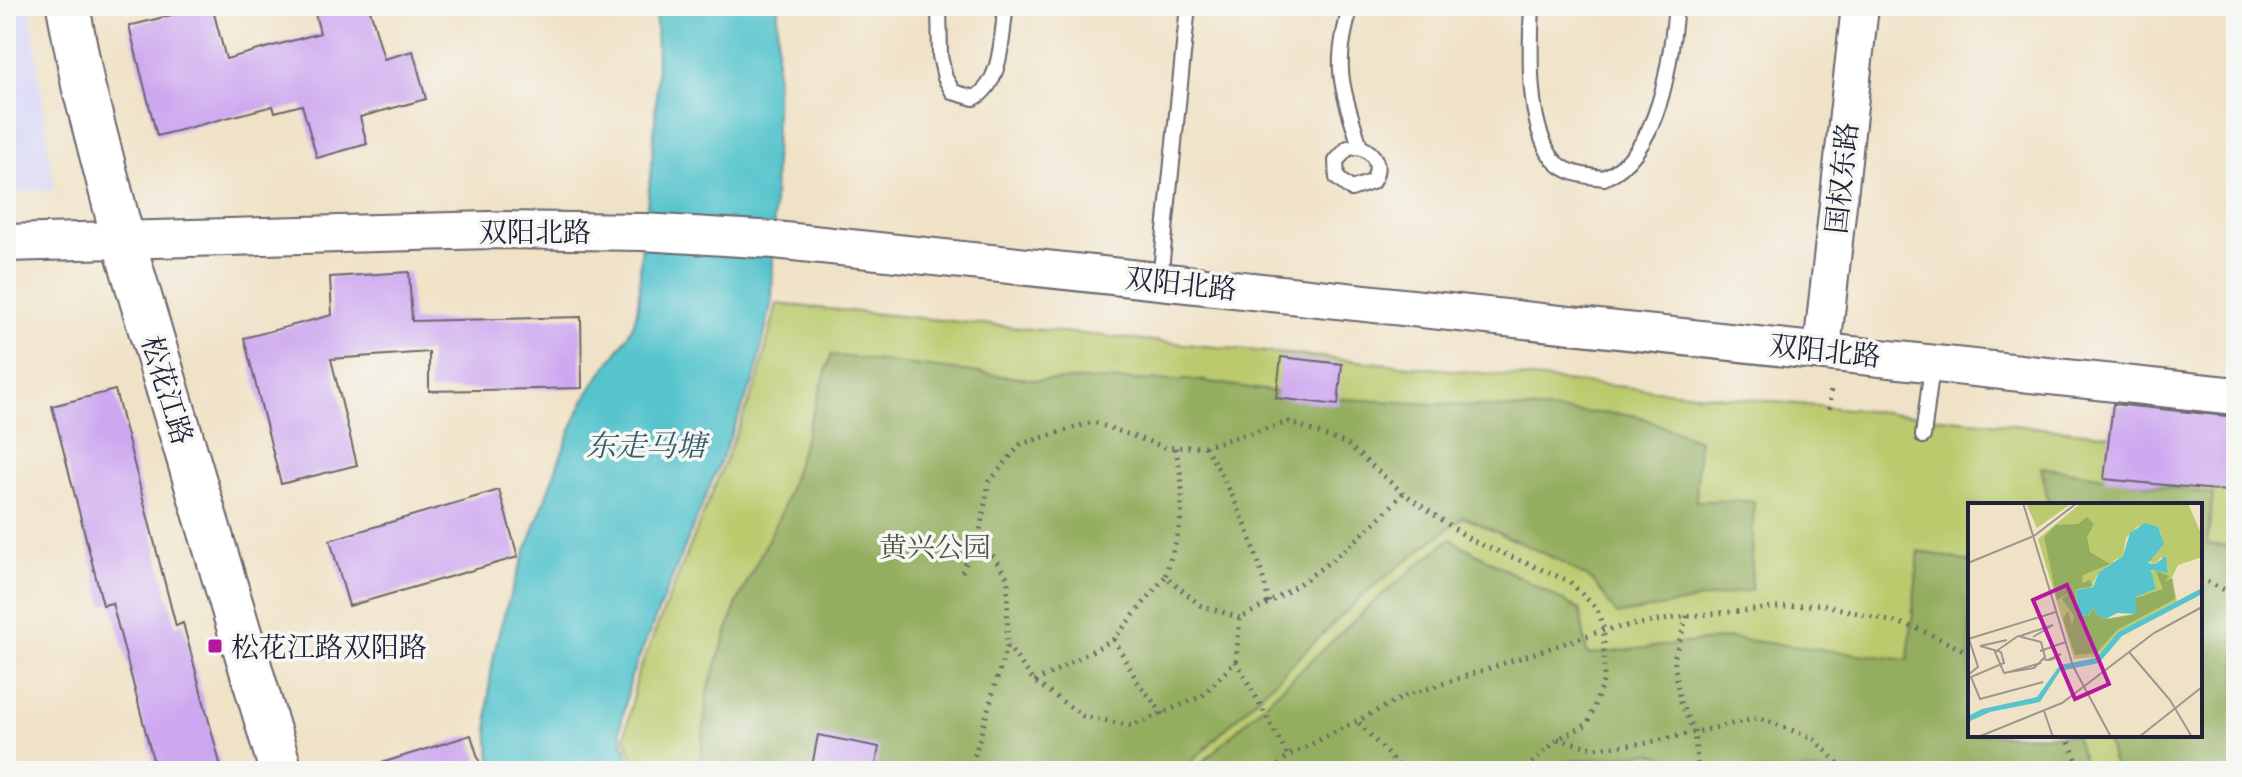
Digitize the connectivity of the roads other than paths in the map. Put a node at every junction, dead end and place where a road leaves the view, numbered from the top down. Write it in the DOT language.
graph roads {
  1 [pos="68,6"];
  2 [pos="939,6"];
  3 [pos="1006,6"];
  4 [pos="1188,6"];
  5 [pos="1351,6"];
  6 [pos="1532,6"];
  7 [pos="1676,6"];
  8 [pos="1860,6"];
  9 [pos="1360,147"];
  10 [pos="123,239"];
  11 [pos="6,243"];
  12 [pos="1160,281"];
  13 [pos="1822,349"];
  14 [pos="1932,362"];
  15 [pos="2236,396"];
  16 [pos="1923,436"];
  17 [pos="281,771"];
  1 -- 10 [label="main road, 松花江路"];
  2 -- 3 [label="lane"];
  4 -- 12 [label="lane"];
  5 -- 9 [label="lane"];
  6 -- 7 [label="lane"];
  8 -- 13 [label="street, 国权东路"];
  10 -- 11 [label="street, 双阳北路"];
  10 -- 12 [label="street, 双阳北路"];
  10 -- 17 [label="main road, 松花江路"];
  12 -- 13 [label="street, 双阳北路"];
  13 -- 14 [label="street, 双阳北路"];
  14 -- 15 [label="street, 双阳北路"];
  14 -- 16 [label="lane"];
}
